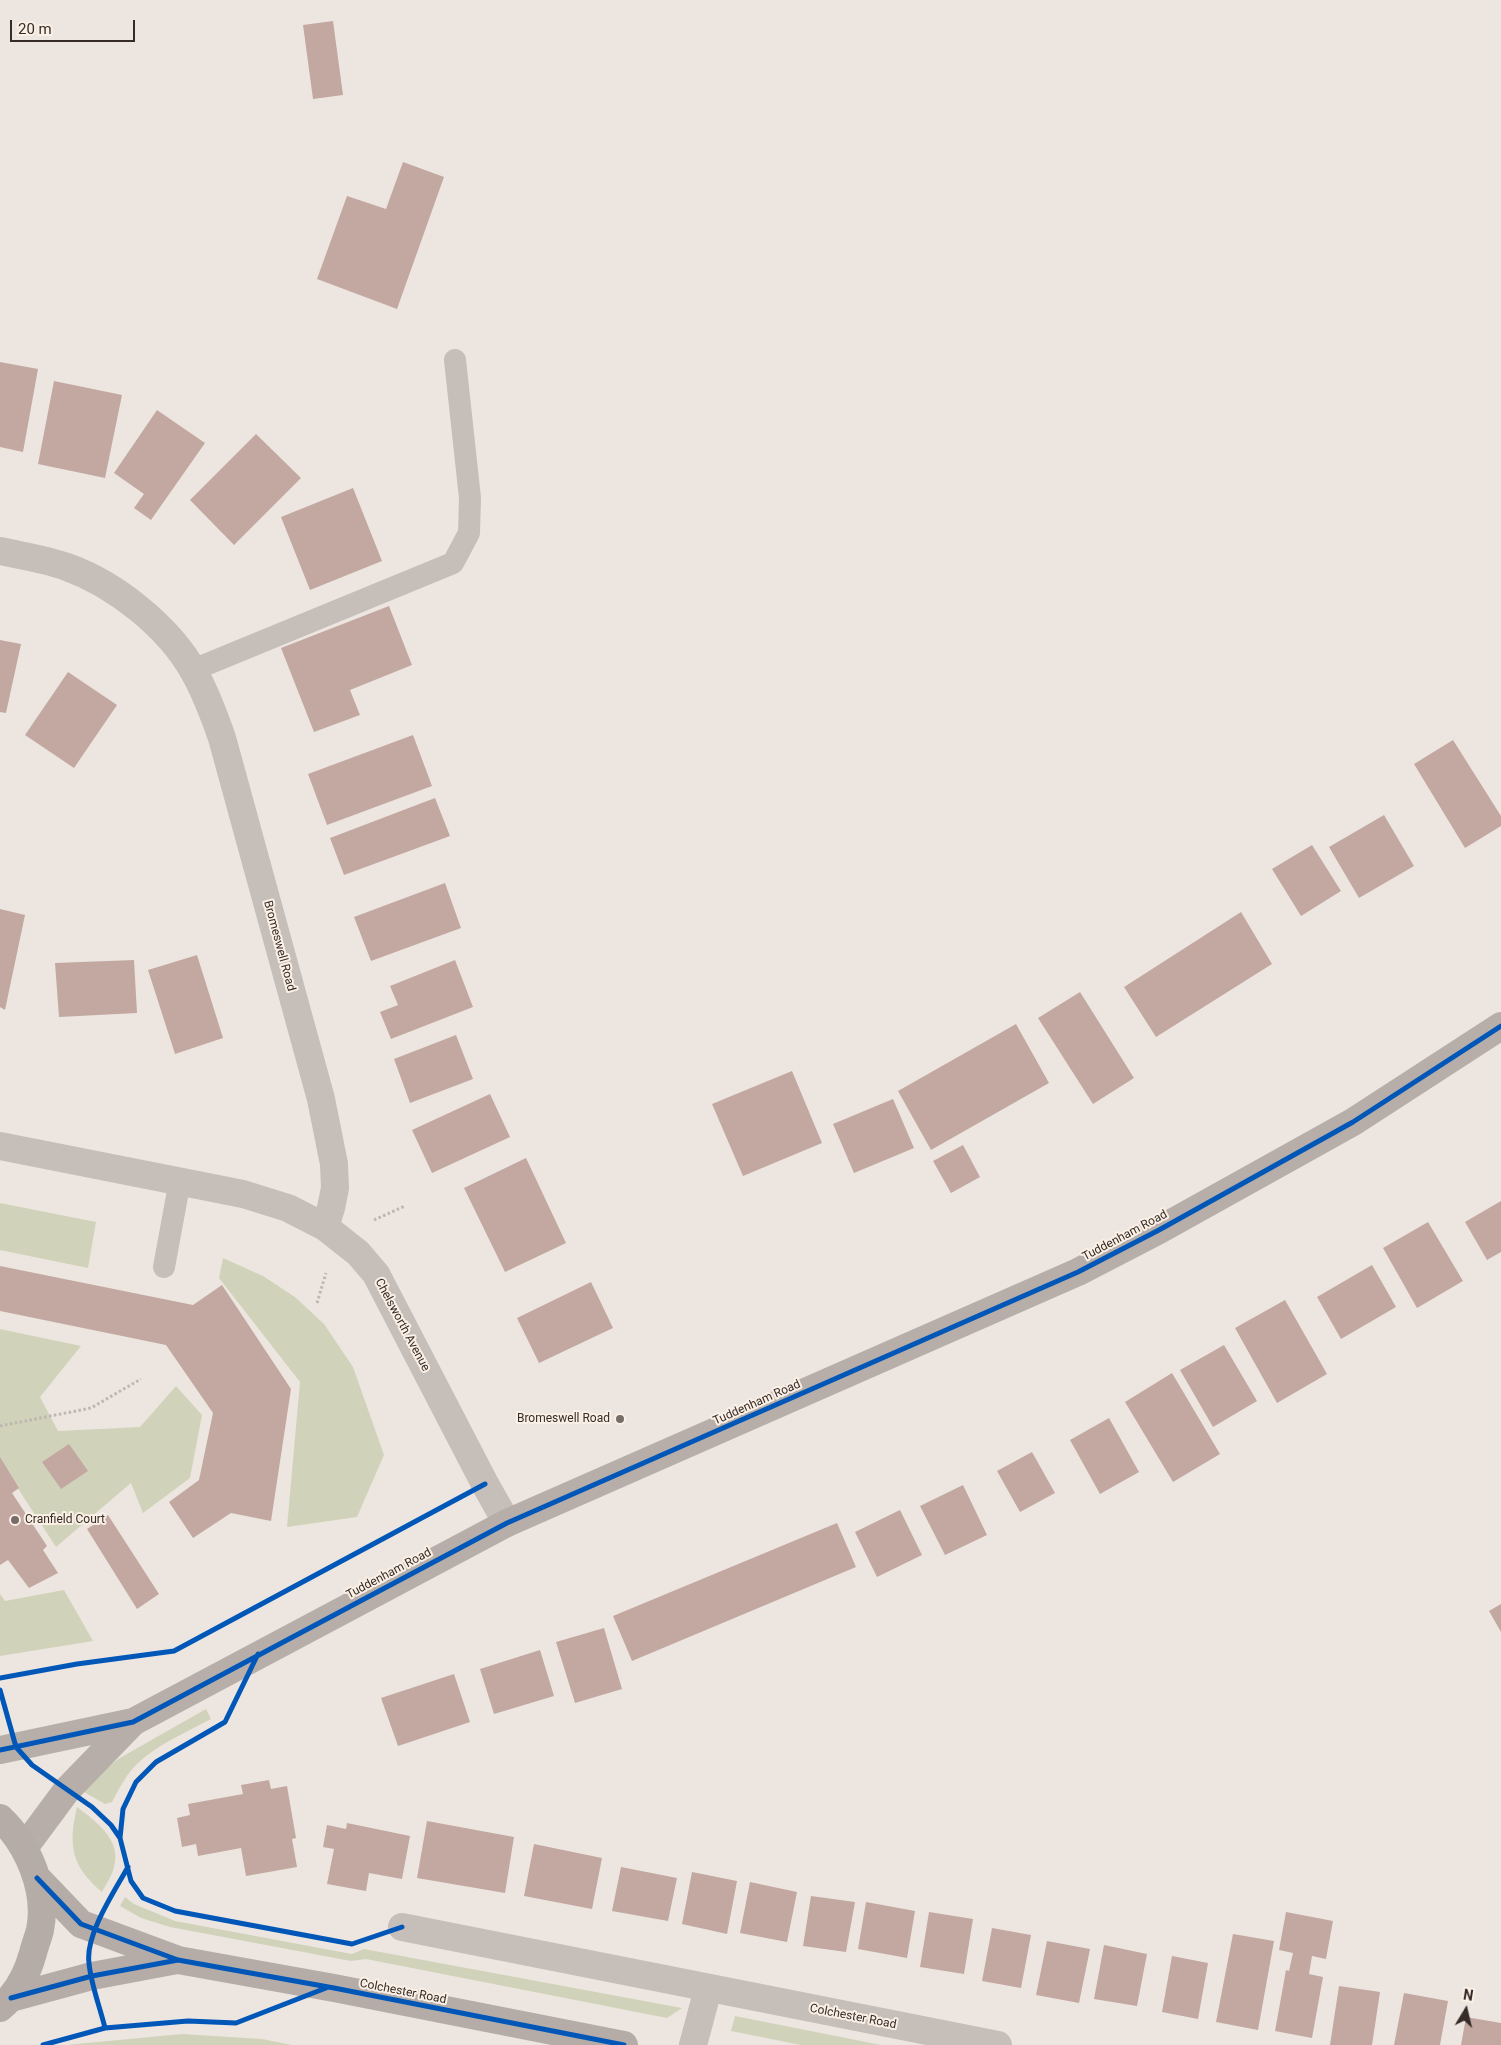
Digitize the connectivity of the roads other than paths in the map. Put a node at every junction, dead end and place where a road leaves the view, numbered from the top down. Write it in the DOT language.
graph roads {
  1 [pos="455,360"];
  2 [pos="0,551"];
  3 [pos="193,670"];
  4 [pos="1501,1026"];
  5 [pos="0,1146"];
  6 [pos="180,1180"];
  7 [pos="325,1227"];
  8 [pos="164,1267"];
  9 [pos="507,1523"];
  10 [pos="132,1722"];
  11 [pos="0,1750"];
  12 [pos="0,1818"];
  13 [pos="24,1848"];
  14 [pos="36,1878"];
  15 [pos="402,1927"];
  16 [pos="178,1960"];
  17 [pos="708,1989"];
  18 [pos="6,2003"];
  19 [pos="624,2045"];
  20 [pos="693,2045"];
  21 [pos="998,2045"];
  1 -- 3 [label="lane"];
  2 -- 3 [label="street, Bromeswell Road"];
  3 -- 7 [label="street, Bromeswell Road"];
  4 -- 9 [label="street, Tuddenham Road"];
  5 -- 6 [label="street, Chelsworth Avenue"];
  6 -- 7 [label="street, Chelsworth Avenue"];
  6 -- 8 [label="lane"];
  7 -- 9 [label="street, Chelsworth Avenue"];
  9 -- 10 [label="street, Tuddenham Road"];
  10 -- 11 [label="street, Tuddenham Road"];
  10 -- 13 [label="street, Tuddenham Road"];
  12 -- 13 [label="main road"];
  13 -- 14 [label="main road"];
  14 -- 16 [label="main road, Colchester Road"];
  14 -- 18 [label="main road"];
  15 -- 17 [label="street, Colchester Road"];
  16 -- 18 [label="main road, Colchester Road"];
  16 -- 19 [label="main road, Colchester Road"];
  17 -- 20 [label="street"];
  17 -- 21 [label="street, Colchester Road"];
}
